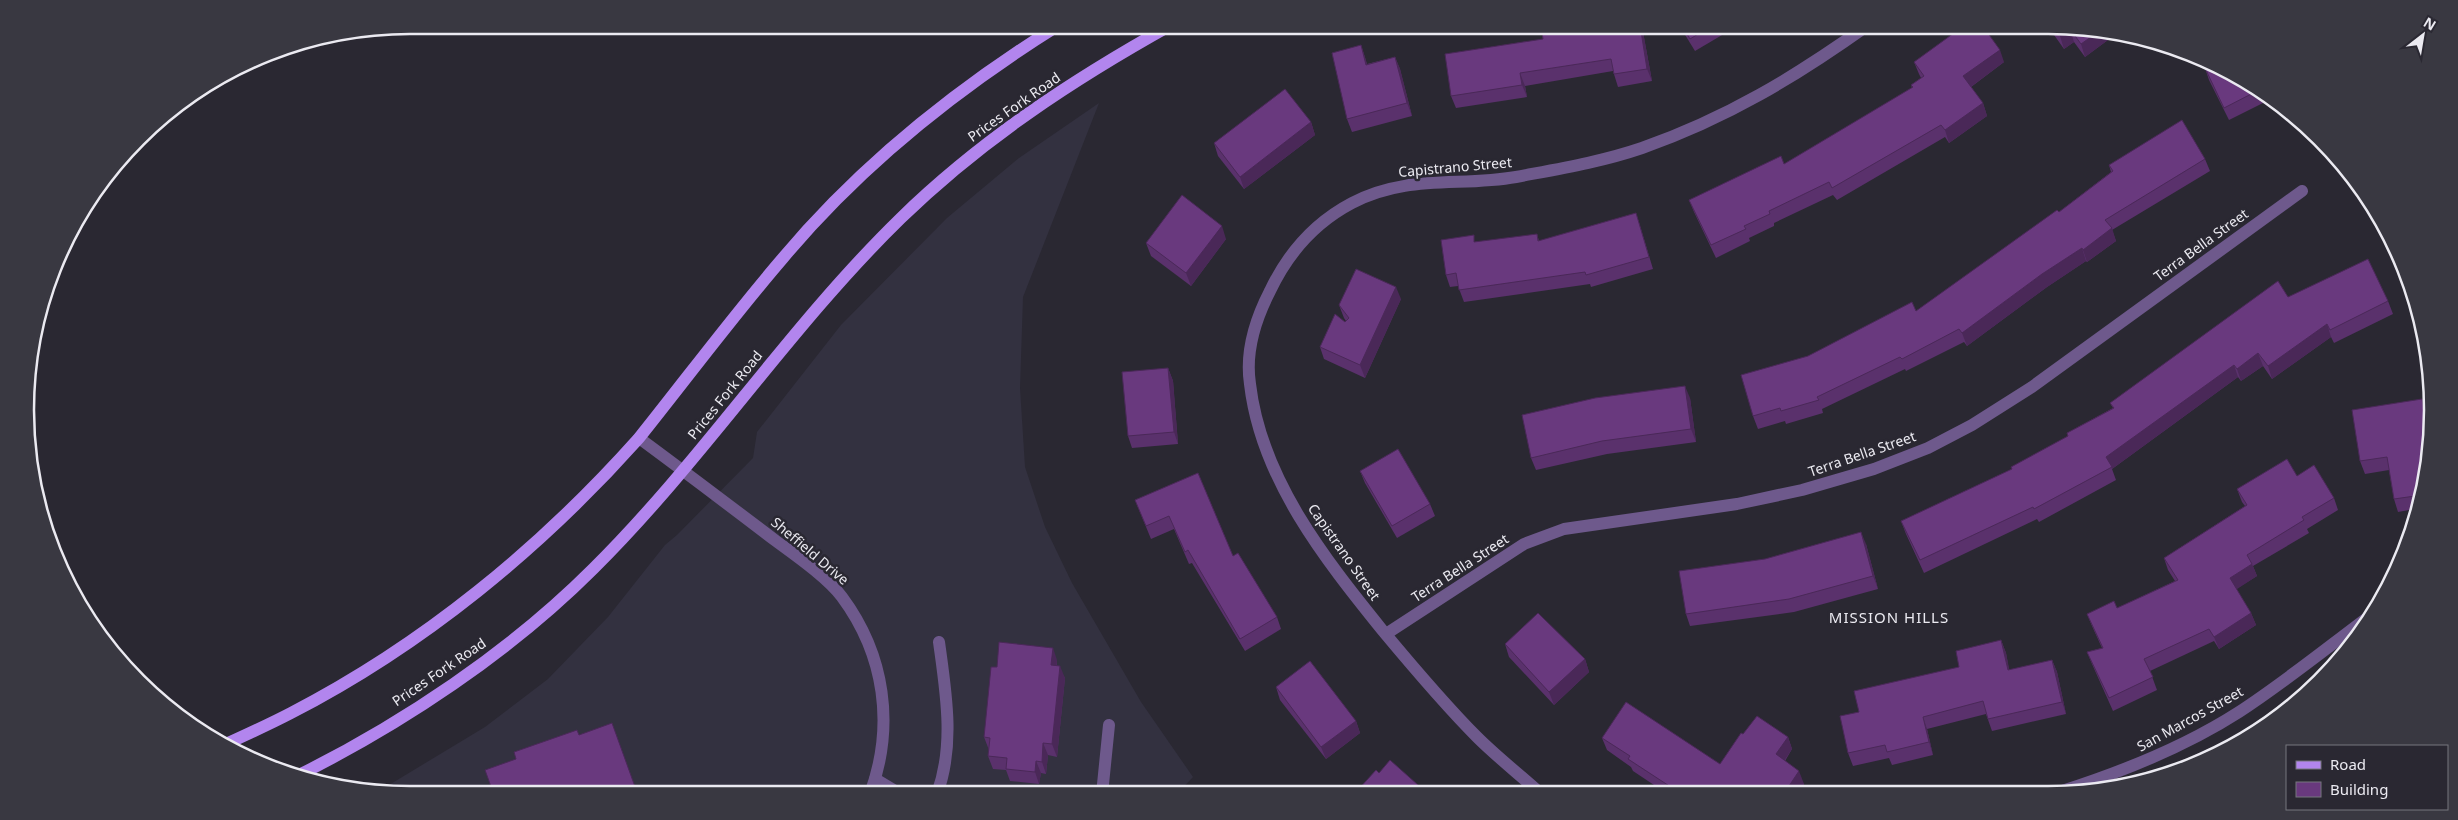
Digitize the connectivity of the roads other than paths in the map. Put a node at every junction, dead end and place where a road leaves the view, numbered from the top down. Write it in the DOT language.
graph roads {
  1 [pos="1046,34"];
  2 [pos="1156,34"];
  3 [pos="1855,34"];
  4 [pos="2302,191"];
  5 [pos="640,438"];
  6 [pos="683,471"];
  7 [pos="2355,626"];
  8 [pos="1386,634"];
  9 [pos="939,642"];
  10 [pos="1109,725"];
  11 [pos="232,741"];
  12 [pos="306,771"];
  13 [pos="876,779"];
  14 [pos="2083,784"];
  15 [pos="873,786"];
  16 [pos="887,786"];
  17 [pos="939,786"];
  18 [pos="1103,786"];
  19 [pos="1532,786"];
  1 -- 5 [label="main road"];
  2 -- 6 [label="main road, Prices Fork Road"];
  3 -- 8 [label="street, Capistrano Street"];
  4 -- 8 [label="street, Terra Bella Street"];
  5 -- 6 [label="street, Sheffield Drive"];
  5 -- 11 [label="main road"];
  6 -- 12 [label="main road, Prices Fork Road"];
  6 -- 13 [label="street, Sheffield Drive"];
  7 -- 14 [label="street, San Marcos Street"];
  8 -- 19 [label="street, Capistrano Street"];
  9 -- 17 [label="street"];
  10 -- 18 [label="street"];
  13 -- 15 [label="street, Sheffield Drive"];
  13 -- 16 [label="street"];
}
